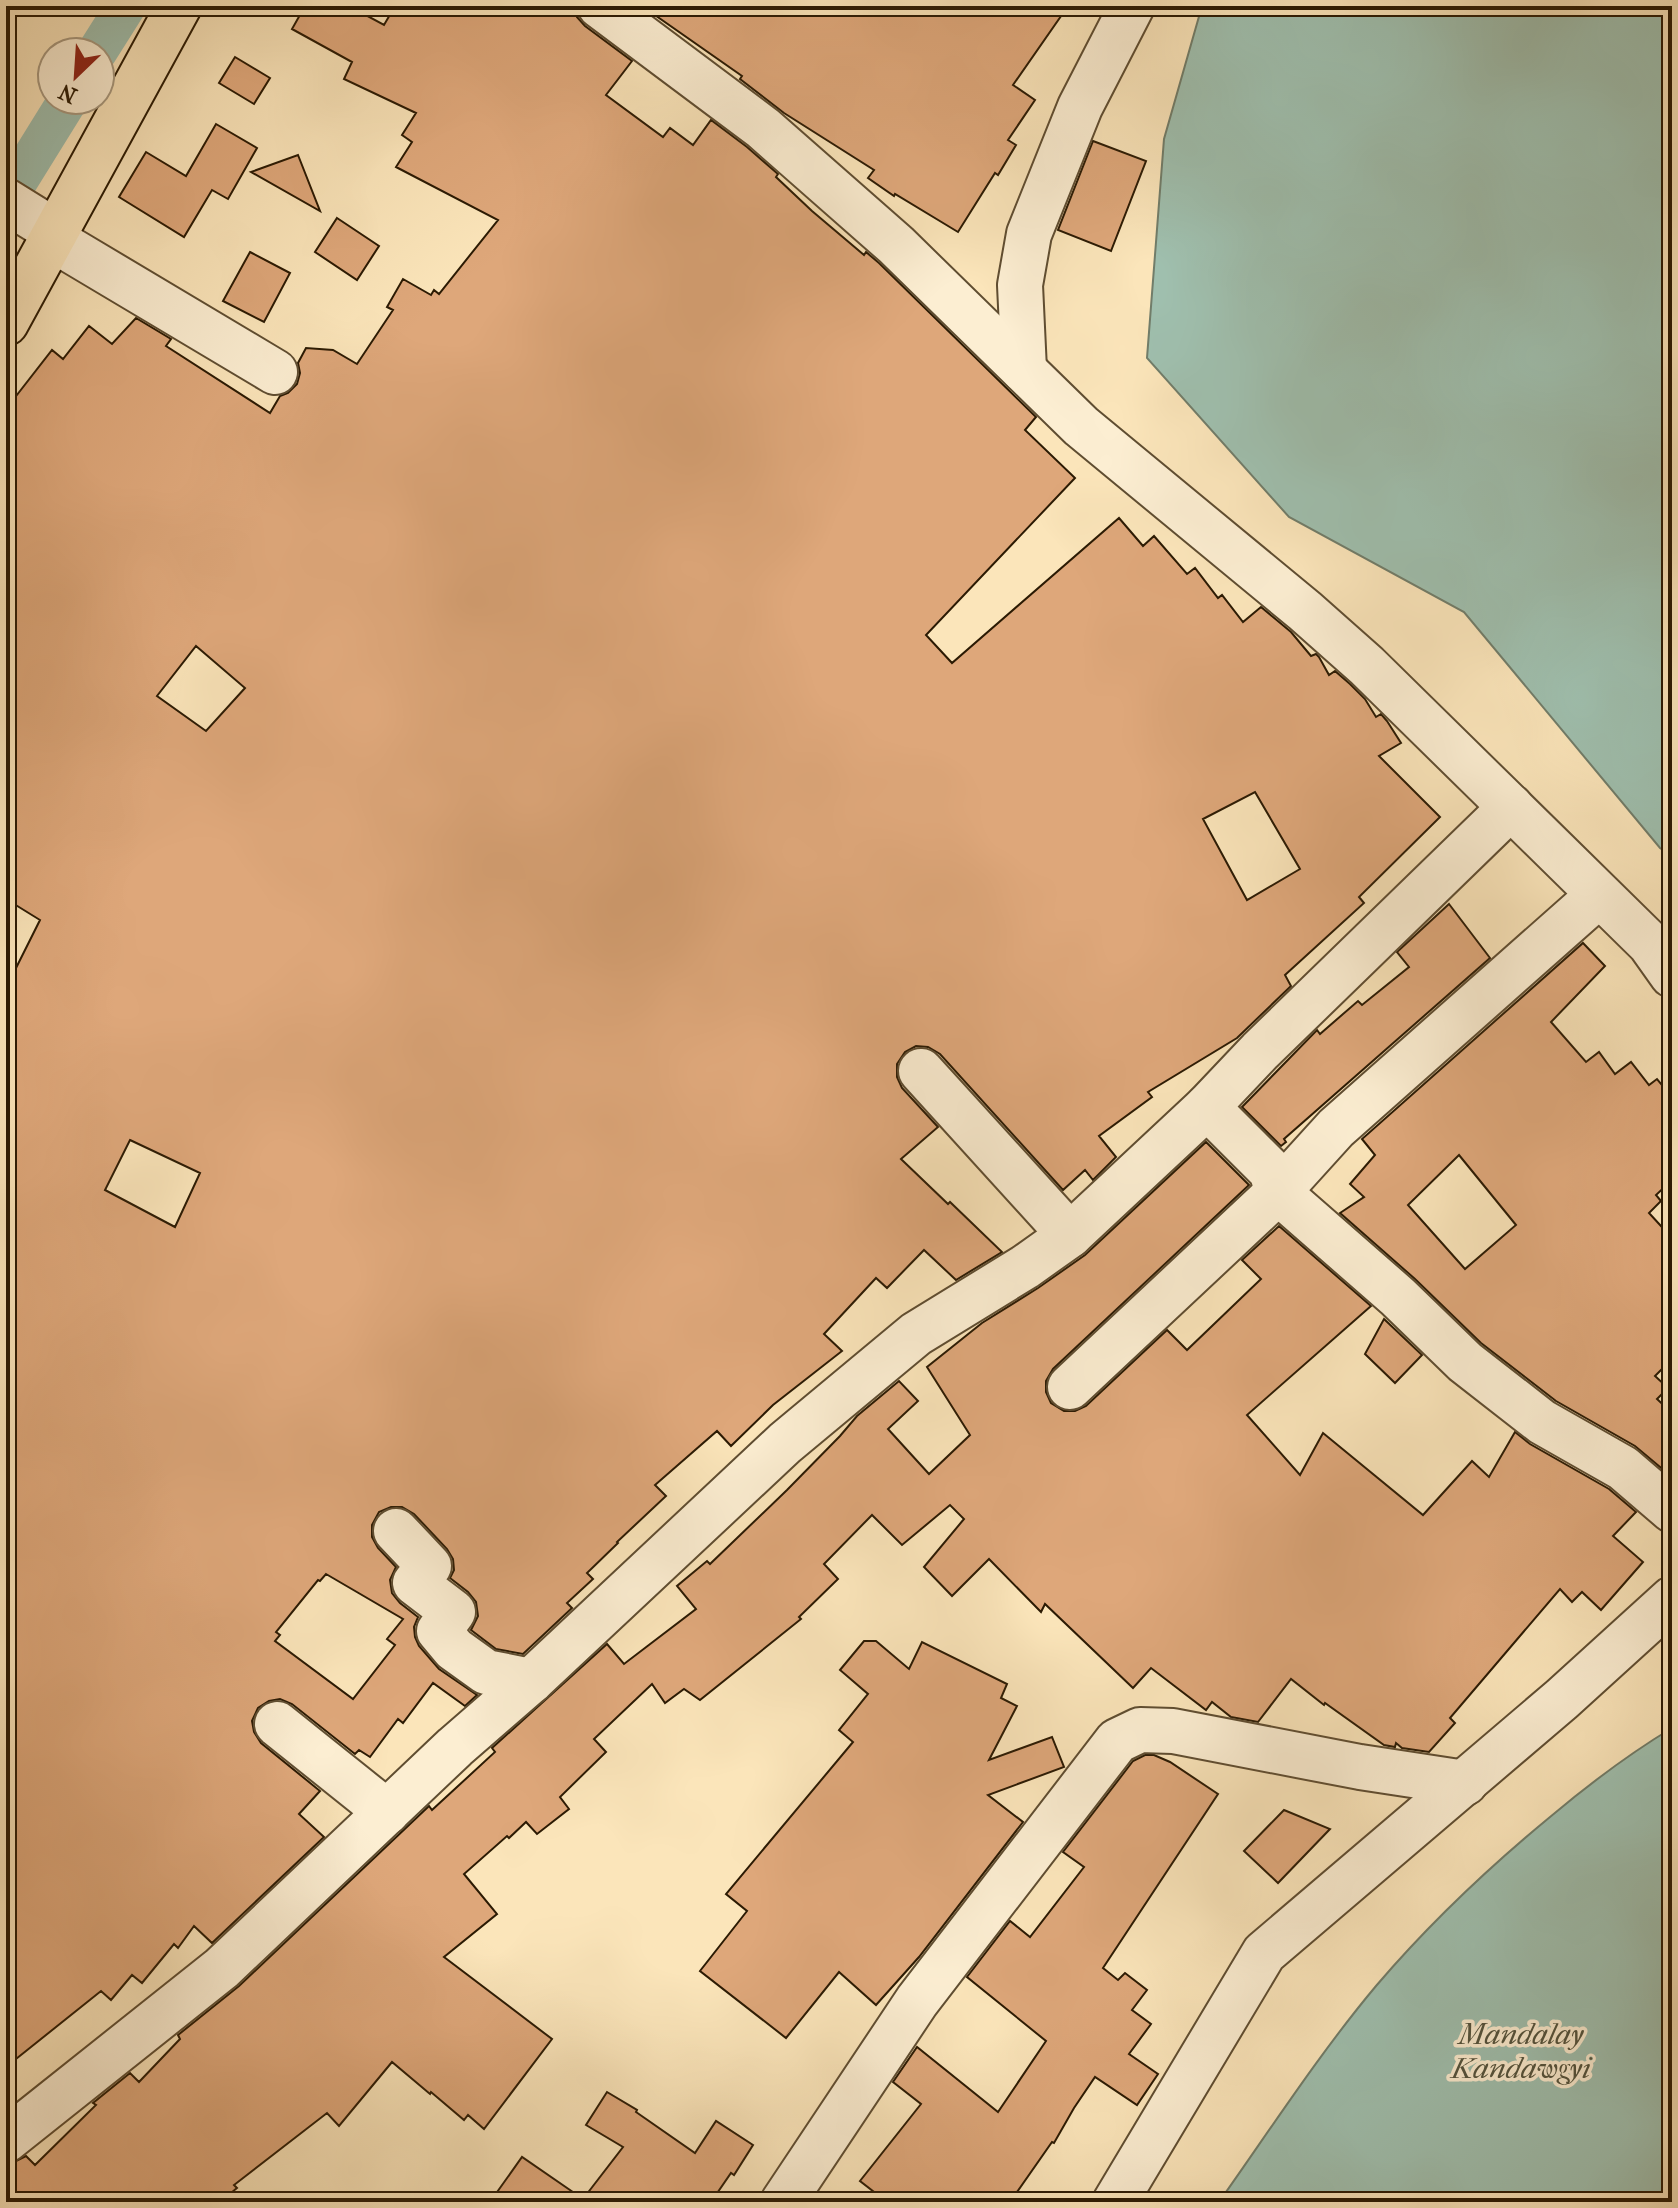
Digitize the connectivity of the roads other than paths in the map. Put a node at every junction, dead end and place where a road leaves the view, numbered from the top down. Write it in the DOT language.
graph roads {
  1 [pos="179,6"];
  2 [pos="600,6"];
  3 [pos="1132,6"];
  4 [pos="36,222"];
  5 [pos="6,323"];
  6 [pos="1024,370"];
  7 [pos="275,372"];
  8 [pos="1511,807"];
  9 [pos="1599,895"];
  10 [pos="1672,975"];
  11 [pos="921,1071"];
  12 [pos="1207,1107"];
  13 [pos="1278,1192"];
  14 [pos="1070,1235"];
  15 [pos="1070,1387"];
  16 [pos="1672,1510"];
  17 [pos="396,1531"];
  18 [pos="1672,1599"];
  19 [pos="531,1681"];
  20 [pos="277,1724"];
  21 [pos="1465,1783"];
  22 [pos="387,1812"];
  23 [pos="6,2140"];
  24 [pos="783,2202"];
  25 [pos="1115,2202"];
  1 -- 4 [label="main road"];
  2 -- 6 [label="street"];
  3 -- 6 [label="street"];
  4 -- 5 [label="main road"];
  4 -- 7 [label="street"];
  6 -- 8 [label="street"];
  8 -- 9 [label="street"];
  8 -- 12 [label="street"];
  9 -- 10 [label="street"];
  9 -- 13 [label="street"];
  11 -- 14 [label="street"];
  12 -- 13 [label="street"];
  12 -- 14 [label="street"];
  13 -- 15 [label="street"];
  13 -- 16 [label="street"];
  14 -- 19 [label="street"];
  17 -- 19 [label="street"];
  18 -- 21 [label="street"];
  19 -- 22 [label="street"];
  20 -- 22 [label="street"];
  21 -- 24 [label="street"];
  21 -- 25 [label="street"];
  22 -- 23 [label="street"];
}
